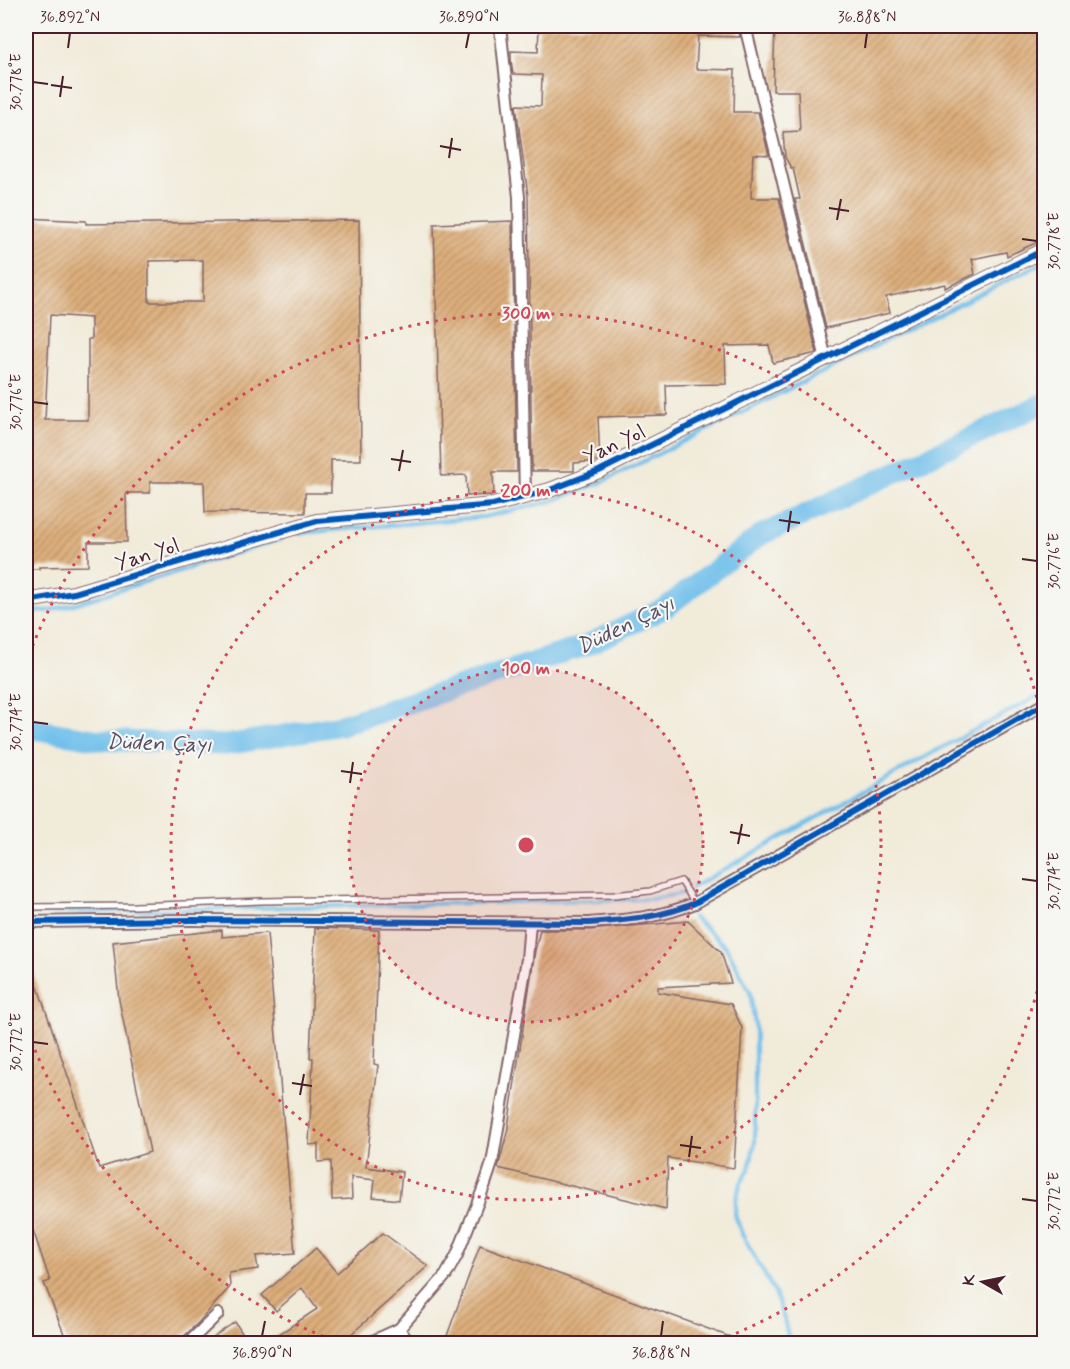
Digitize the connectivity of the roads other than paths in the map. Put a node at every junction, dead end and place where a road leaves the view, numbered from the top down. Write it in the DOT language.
graph roads {
  1 [pos="500,26"];
  2 [pos="745,26"];
  3 [pos="1044,250"];
  4 [pos="826,359"];
  5 [pos="525,497"];
  6 [pos="26,601"];
  7 [pos="1044,704"];
  8 [pos="695,903"];
  9 [pos="26,907"];
  10 [pos="82,908"];
  11 [pos="84,919"];
  12 [pos="26,922"];
  13 [pos="530,922"];
  14 [pos="218,1314"];
  15 [pos="399,1329"];
  16 [pos="187,1344"];
  17 [pos="366,1344"];
  18 [pos="410,1344"];
  1 -- 5 [label="street"];
  2 -- 4 [label="street"];
  3 -- 4 [label="street, Yan Yol"];
  4 -- 5 [label="street, Yan Yol"];
  5 -- 6 [label="street, Yan Yol"];
  7 -- 8 [label="street"];
  8 -- 10 [label="lane"];
  8 -- 13 [label="street"];
  9 -- 10 [label="lane"];
  10 -- 11 [label="lane"];
  11 -- 12 [label="street"];
  11 -- 13 [label="street"];
  13 -- 15 [label="street"];
  14 -- 16 [label="street"];
  15 -- 17 [label="street"];
  15 -- 18 [label="street"];
}
